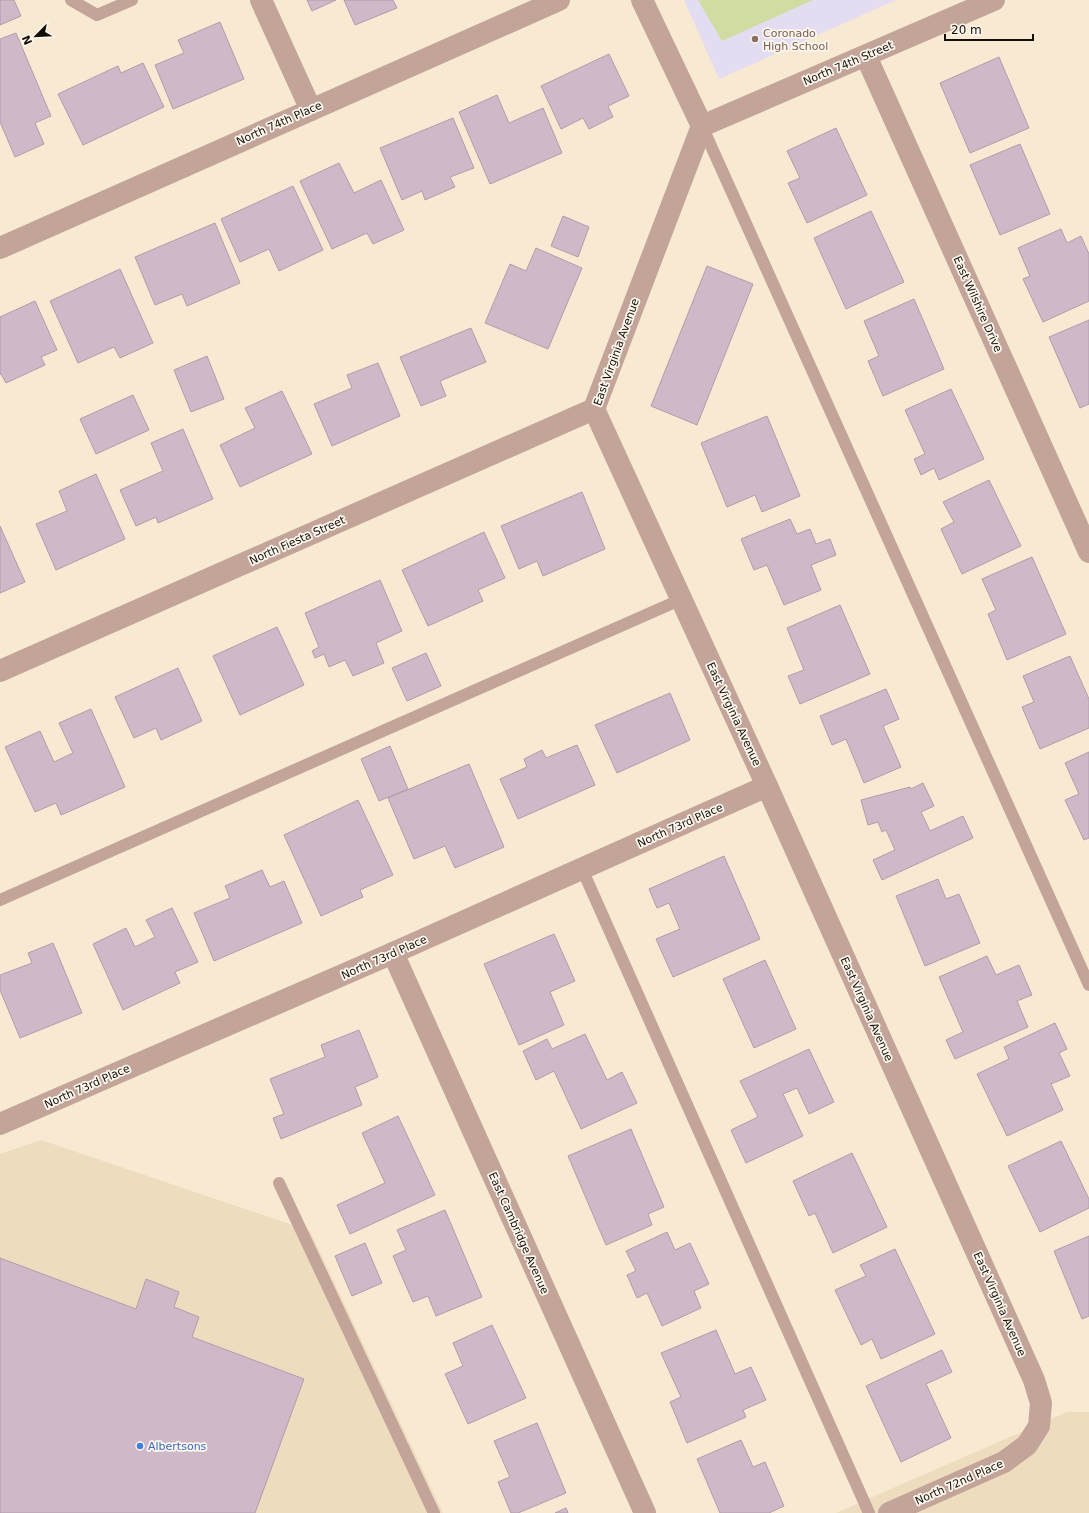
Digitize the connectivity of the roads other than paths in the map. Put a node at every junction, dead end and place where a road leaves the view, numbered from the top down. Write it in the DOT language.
graph roads {
  1 [pos="71,0"];
  2 [pos="132,0"];
  3 [pos="261,0"];
  4 [pos="559,0"];
  5 [pos="642,0"];
  6 [pos="994,0"];
  7 [pos="866,56"];
  8 [pos="310,110"];
  9 [pos="702,126"];
  10 [pos="0,248"];
  11 [pos="594,409"];
  12 [pos="1089,552"];
  13 [pos="682,599"];
  14 [pos="0,670"];
  15 [pos="767,786"];
  16 [pos="582,869"];
  17 [pos="0,900"];
  18 [pos="393,953"];
  19 [pos="1089,985"];
  20 [pos="0,1124"];
  21 [pos="279,1183"];
  22 [pos="1039,1426"];
  23 [pos="434,1513"];
  24 [pos="645,1513"];
  25 [pos="869,1513"];
  26 [pos="889,1513"];
  1 -- 2 [label="lane"];
  3 -- 8 [label="street"];
  4 -- 8 [label="street, North 74th Place"];
  5 -- 9 [label="street"];
  6 -- 7 [label="street, North 74th Street"];
  7 -- 9 [label="street, North 74th Street"];
  7 -- 12 [label="street, East Wilshire Drive"];
  8 -- 10 [label="street, North 74th Place"];
  9 -- 11 [label="street, East Virginia Avenue"];
  9 -- 19 [label="lane"];
  11 -- 13 [label="street, East Virginia Avenue"];
  11 -- 14 [label="street, North Fiesta Street"];
  13 -- 15 [label="street, East Virginia Avenue"];
  13 -- 17 [label="lane"];
  15 -- 16 [label="street, North 73rd Place"];
  15 -- 22 [label="street, East Virginia Avenue"];
  16 -- 18 [label="street, North 73rd Place"];
  16 -- 25 [label="lane"];
  18 -- 20 [label="street, North 73rd Place"];
  18 -- 24 [label="street, East Cambridge Avenue"];
  21 -- 23 [label="lane"];
  22 -- 26 [label="street, North 72nd Place"];
}
